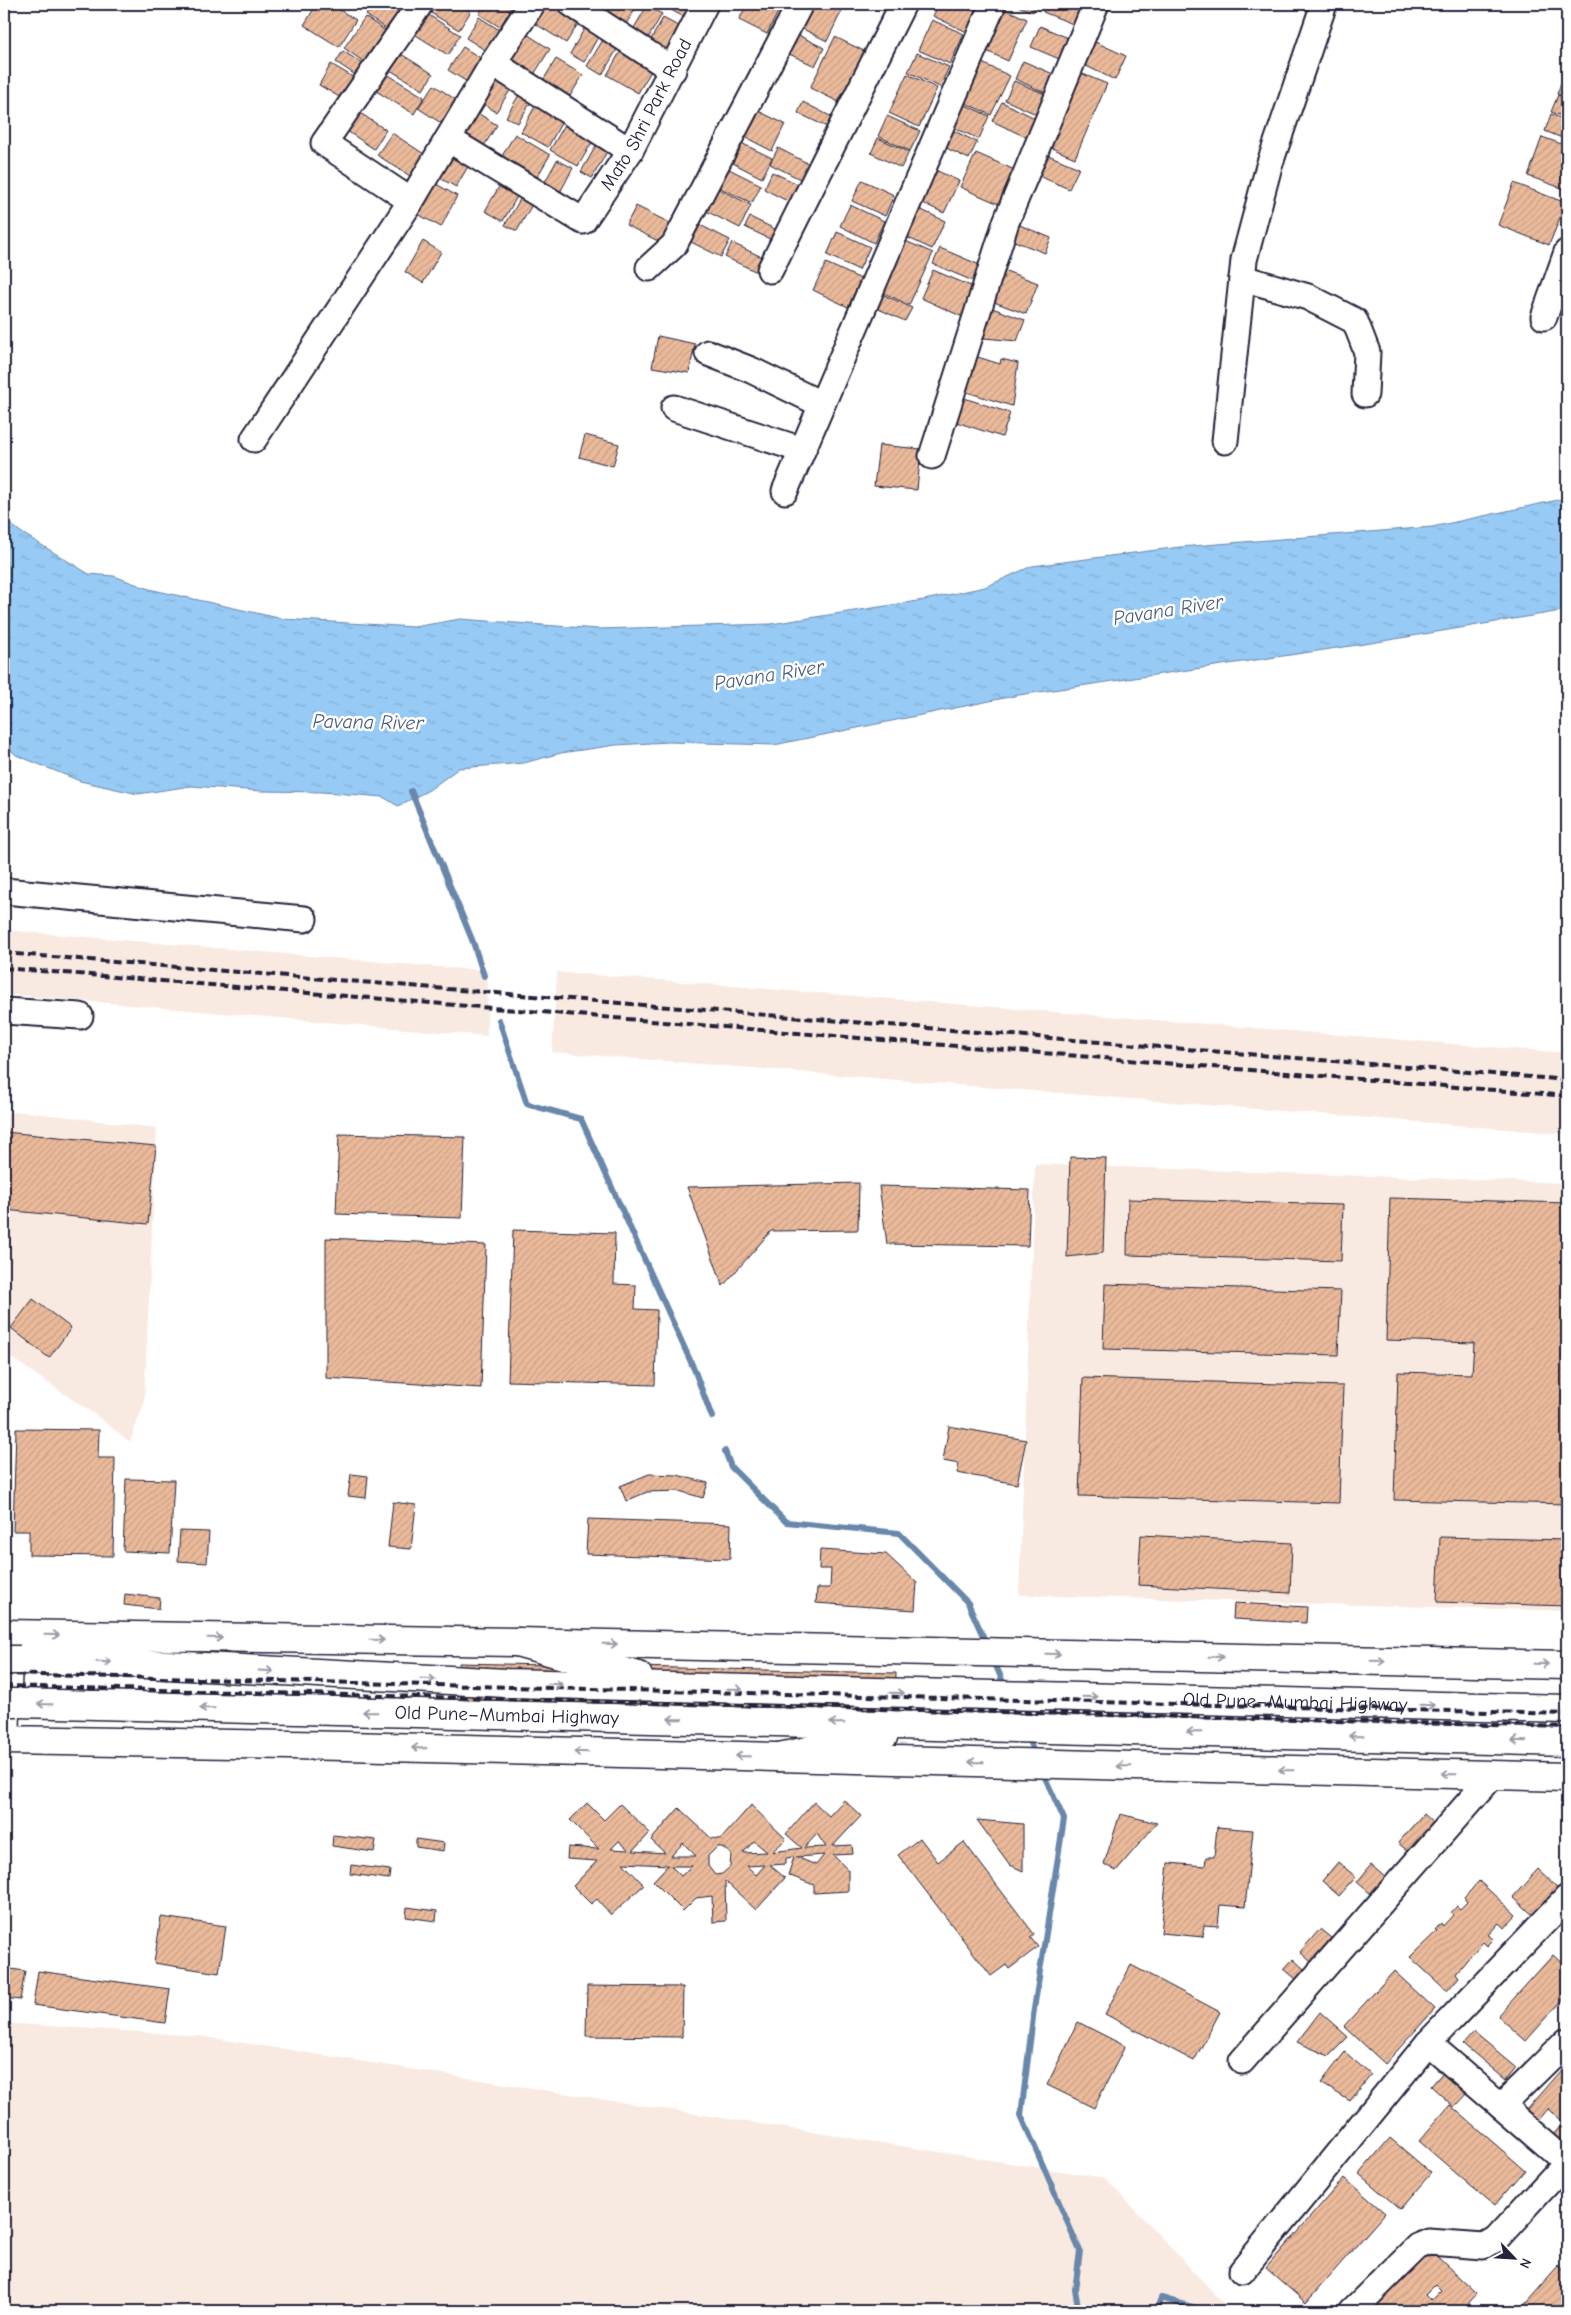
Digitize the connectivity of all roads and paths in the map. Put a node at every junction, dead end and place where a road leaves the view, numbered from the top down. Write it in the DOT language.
graph roads {
  1 [pos="420,4"];
  2 [pos="532,4"];
  3 [pos="572,4"];
  4 [pos="705,4"];
  5 [pos="800,4"];
  6 [pos="903,4"];
  7 [pos="993,4"];
  8 [pos="1096,4"];
  9 [pos="1324,4"];
  10 [pos="493,63"];
  11 [pos="672,70"];
  12 [pos="448,139"];
  13 [pos="630,151"];
  14 [pos="411,201"];
  15 [pos="1567,252"];
  16 [pos="649,268"];
  17 [pos="770,270"];
  18 [pos="1242,278"];
  19 [pos="1544,317"];
  20 [pos="708,353"];
  21 [pos="1366,394"];
  22 [pos="821,404"];
  23 [pos="674,408"];
  24 [pos="254,438"];
  25 [pos="1224,441"];
  26 [pos="802,450"];
  27 [pos="932,456"];
  28 [pos="785,491"];
  29 [pos="4,891"];
  30 [pos="304,919"];
  31 [pos="4,1012"];
  32 [pos="80,1016"];
  33 [pos="516,1642"];
  34 [pos="9,1647"];
  35 [pos="1567,1665"];
  36 [pos="677,1688"];
  37 [pos="11,1703"];
  38 [pos="1563,1708"];
  39 [pos="927,1726"];
  40 [pos="4,1740"];
  41 [pos="1567,1742"];
  42 [pos="779,1757"];
  43 [pos="1493,1776"];
  44 [pos="1567,1777"];
  45 [pos="1567,1898"];
  46 [pos="1567,2041"];
  47 [pos="1428,2043"];
  48 [pos="1242,2061"];
  49 [pos="1501,2106"];
  50 [pos="1567,2163"];
  51 [pos="1242,2271"];
  52 [pos="1352,2311"];
  1 -- 14 [label="street"];
  2 -- 10 [label="street"];
  3 -- 11 [label="street"];
  4 -- 11 [label="street, Mato Shri Park Road"];
  5 -- 16 [label="street"];
  6 -- 17 [label="street"];
  7 -- 22 [label="street"];
  8 -- 27 [label="street"];
  9 -- 18 [label="street"];
  10 -- 12 [label="street"];
  10 -- 13 [label="street"];
  11 -- 13 [label="street, Mato Shri Park Road"];
  12 -- 13 [label="street, Mato Shri Park Road"];
  12 -- 14 [label="street"];
  14 -- 24 [label="street"];
  15 -- 19 [label="street"];
  18 -- 21 [label="street"];
  18 -- 25 [label="street"];
  20 -- 22 [label="street"];
  22 -- 26 [label="street"];
  23 -- 26 [label="street"];
  26 -- 28 [label="street"];
  29 -- 30 [label="street"];
  31 -- 32 [label="street"];
  34 -- 33 [label="main road, one-way"];
  33 -- 35 [label="main road, one-way"];
  33 -- 36 [label="main road"];
  34 -- 36 [label="main road, Old Pune–Mumbai Highway, one-way"];
  34 -- 40 [label="main road"];
  36 -- 38 [label="main road, Old Pune–Mumbai Highway, one-way"];
  39 -- 37 [label="main road, Old Pune–Mumbai Highway, one-way"];
  41 -- 39 [label="main road, Old Pune–Mumbai Highway, one-way"];
  39 -- 42 [label="main road"];
  42 -- 40 [label="main road, one-way"];
  43 -- 42 [label="main road, one-way"];
  43 -- 44 [label="main road"];
  43 -- 48 [label="street"];
  45 -- 47 [label="street"];
  46 -- 49 [label="street"];
  47 -- 49 [label="street"];
  47 -- 51 [label="street"];
  49 -- 50 [label="street"];
  50 -- 52 [label="street"];
}
